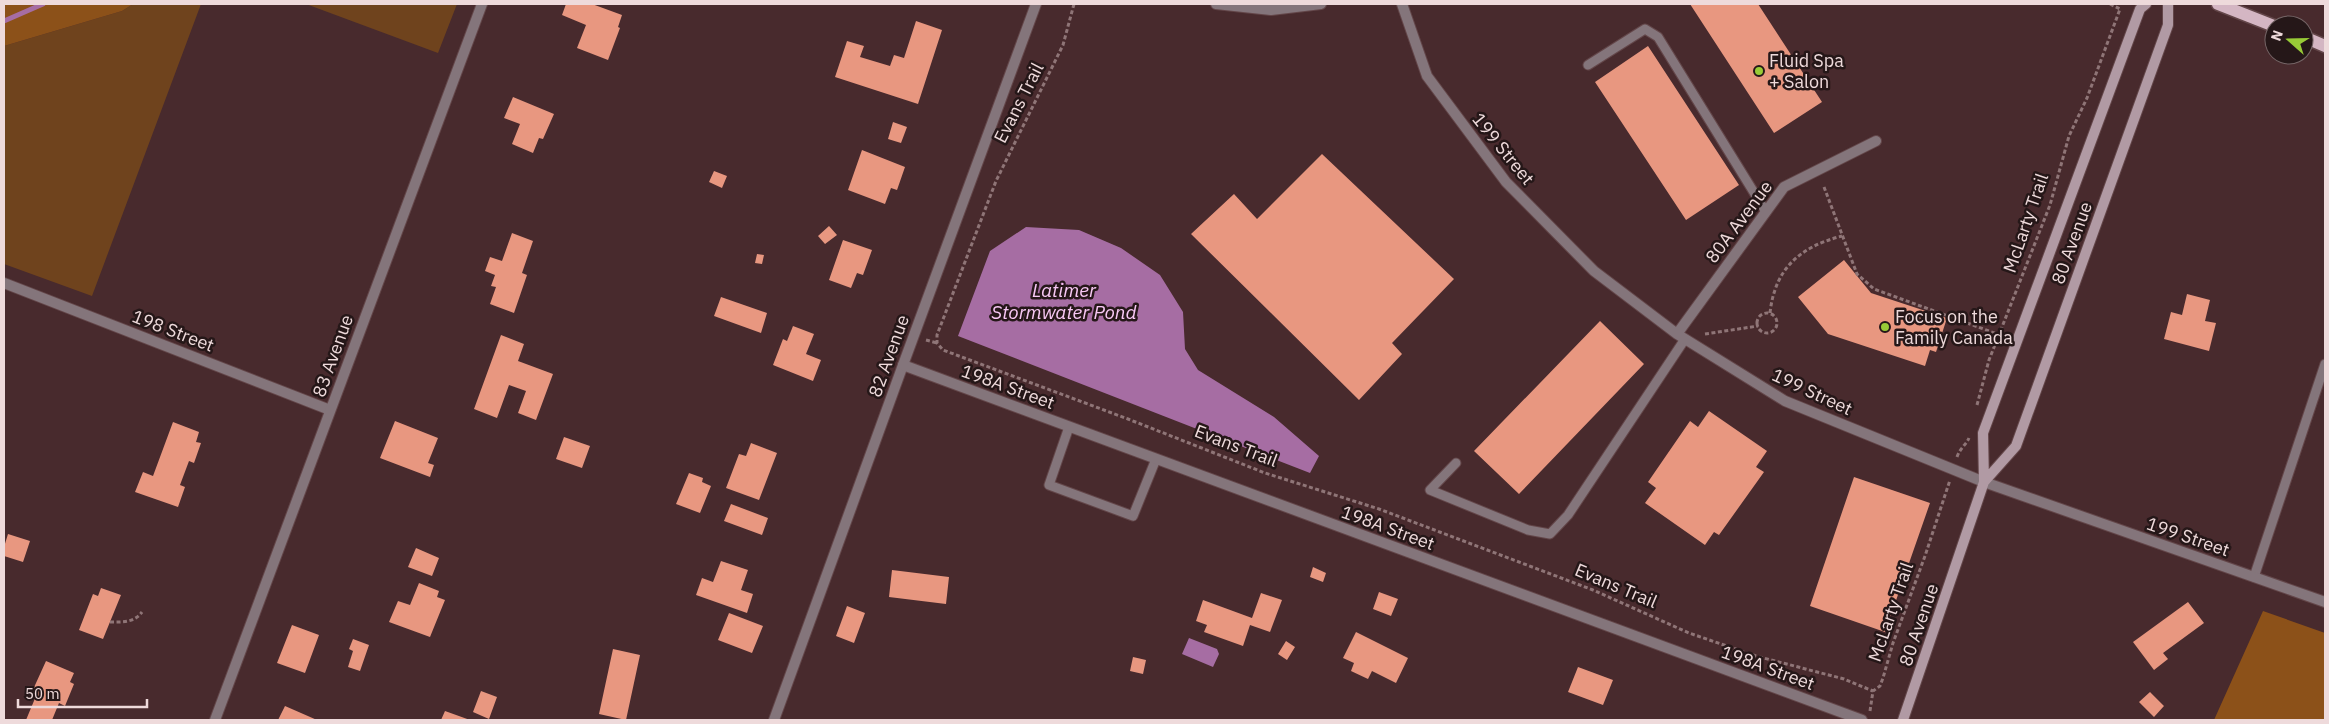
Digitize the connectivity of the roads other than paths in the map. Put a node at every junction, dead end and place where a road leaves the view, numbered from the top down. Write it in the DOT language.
graph roads {
  1 [pos="482,4"];
  2 [pos="1036,4"];
  3 [pos="1216,4"];
  4 [pos="1320,4"];
  5 [pos="1402,4"];
  6 [pos="2146,4"];
  7 [pos="2168,4"];
  8 [pos="2218,4"];
  9 [pos="2264,22"];
  10 [pos="1588,65"];
  11 [pos="1876,141"];
  12 [pos="1766,212"];
  13 [pos="4,283"];
  14 [pos="1681,336"];
  15 [pos="2325,364"];
  16 [pos="903,365"];
  17 [pos="330,410"];
  18 [pos="1070,427"];
  19 [pos="1156,459"];
  20 [pos="1456,463"];
  21 [pos="1984,482"];
  22 [pos="2254,577"];
  23 [pos="2325,602"];
  24 [pos="215,720"];
  25 [pos="774,720"];
  26 [pos="1862,720"];
  27 [pos="1903,720"];
  1 -- 17 [label="street, 83 Avenue"];
  2 -- 16 [label="street, 82 Avenue"];
  3 -- 4 [label="street"];
  5 -- 14 [label="street, 199 Street"];
  6 -- 21 [label="main road, 80 Avenue"];
  7 -- 21 [label="main road, 80 Avenue"];
  8 -- 9 [label="main road"];
  10 -- 12 [label="lane"];
  11 -- 12 [label="street, 80A Avenue"];
  12 -- 14 [label="street, 80A Avenue"];
  13 -- 17 [label="street, 198 Street"];
  14 -- 20 [label="lane"];
  14 -- 21 [label="street, 199 Street"];
  15 -- 22 [label="lane"];
  16 -- 18 [label="street, 198A Street"];
  16 -- 25 [label="street, 82 Avenue"];
  17 -- 24 [label="street, 83 Avenue"];
  18 -- 19 [label="street, 198A Street"];
  18 -- 19 [label="lane"];
  19 -- 26 [label="street, 198A Street"];
  21 -- 22 [label="street, 199 Street"];
  21 -- 27 [label="main road, 80 Avenue"];
  22 -- 23 [label="street, 199 Street"];
}
